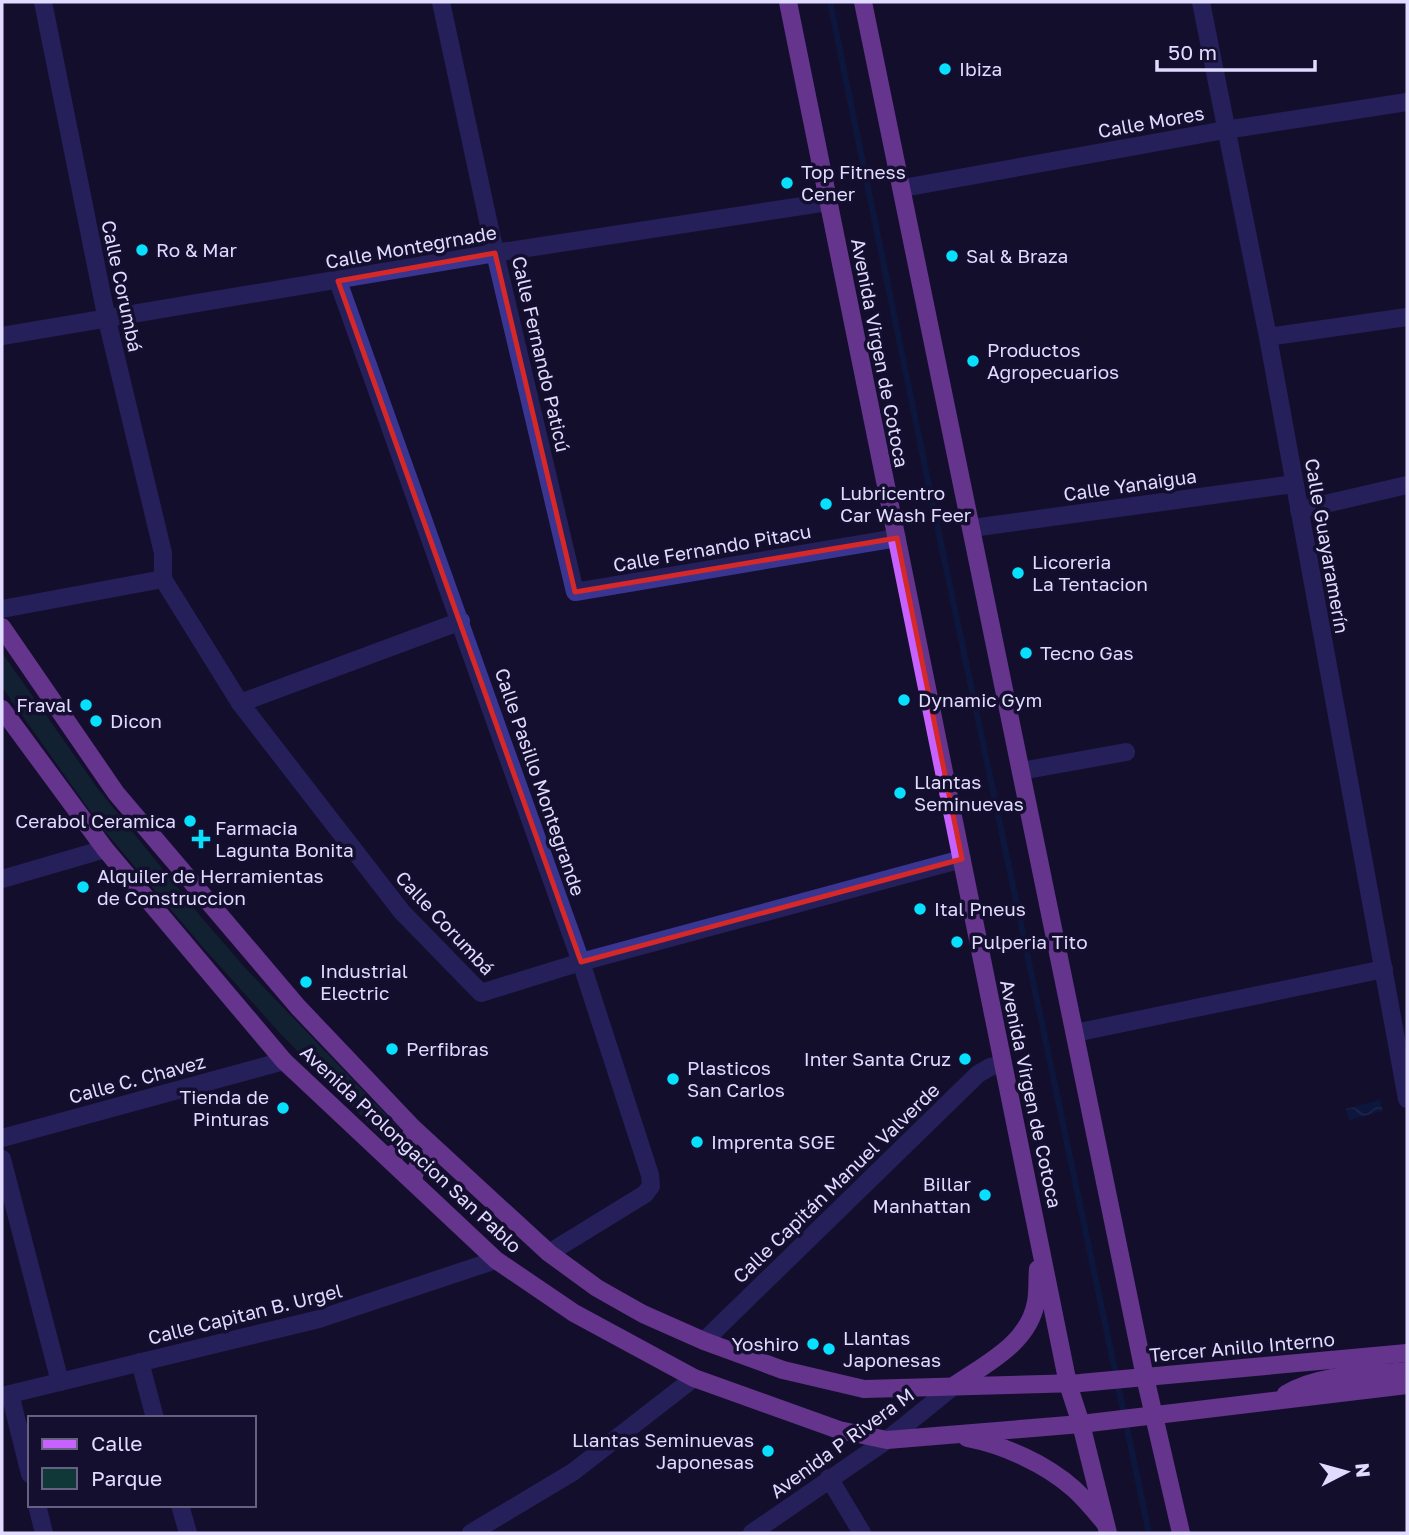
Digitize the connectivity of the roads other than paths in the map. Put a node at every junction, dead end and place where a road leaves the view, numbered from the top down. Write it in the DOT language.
graph roads {
  1 [pos="43,2"];
  2 [pos="441,2"];
  3 [pos="788,2"];
  4 [pos="863,2"];
  5 [pos="1201,2"];
  6 [pos="1407,102"];
  7 [pos="1225,130"];
  8 [pos="903,188"];
  9 [pos="828,202"];
  10 [pos="495,253"];
  11 [pos="338,281"];
  12 [pos="1407,317"];
  13 [pos="107,320"];
  14 [pos="2,335"];
  15 [pos="1268,337"];
  16 [pos="1294,484"];
  17 [pos="1407,485"];
  18 [pos="1298,510"];
  19 [pos="972,528"];
  20 [pos="897,538"];
  21 [pos="163,579"];
  22 [pos="575,592"];
  23 [pos="2,609"];
  24 [pos="461,621"];
  25 [pos="2,628"];
  26 [pos="240,703"];
  27 [pos="2,709"];
  28 [pos="1126,752"];
  29 [pos="1021,771"];
  30 [pos="105,849"];
  31 [pos="962,859"];
  32 [pos="2,879"];
  33 [pos="581,962"];
  34 [pos="1384,969"];
  35 [pos="1075,1032"];
  36 [pos="284,1061"];
  37 [pos="1003,1063"];
  38 [pos="1407,1099"];
  39 [pos="413,1128"];
  40 [pos="2,1138"];
  41 [pos="440,1153"];
  42 [pos="386,1156"];
  43 [pos="2,1159"];
  44 [pos="413,1182"];
  45 [pos="1039,1241"];
  46 [pos="549,1253"];
  47 [pos="496,1261"];
  48 [pos="704,1341"];
  49 [pos="1407,1353"];
  50 [pos="140,1362"];
  51 [pos="1407,1371"];
  52 [pos="694,1378"];
  53 [pos="1141,1378"];
  54 [pos="60,1382"];
  55 [pos="1074,1383"];
  56 [pos="955,1385"];
  57 [pos="1407,1385"];
  58 [pos="6,1395"];
  59 [pos="1277,1400"];
  60 [pos="154,1416"];
  61 [pos="1150,1416"];
  62 [pos="1084,1423"];
  63 [pos="950,1434"];
  64 [pos="887,1440"];
  65 [pos="28,1467"];
  66 [pos="829,1479"];
  67 [pos="38,1507"];
  68 [pos="181,1507"];
  69 [pos="1107,1528"];
  70 [pos="44,1533"];
  71 [pos="188,1533"];
  72 [pos="471,1533"];
  73 [pos="752,1533"];
  74 [pos="862,1533"];
  75 [pos="1181,1533"];
  1 -- 13 [label="street, Calle Corumbá"];
  2 -- 10 [label="street, Calle Fernando Paticú"];
  3 -- 9 [label="main road, Avenida Virgen de Cotoca"];
  4 -- 8 [label="main road"];
  5 -- 7 [label="street, Calle Guayaramerín"];
  6 -- 7 [label="street, Calle Mores"];
  7 -- 8 [label="street, Calle Mores"];
  7 -- 15 [label="street, Calle Guayaramerín"];
  8 -- 19 [label="main road"];
  9 -- 10 [label="street, Calle Montegrnade"];
  9 -- 20 [label="main road, Avenida Virgen de Cotoca"];
  10 -- 11 [label="street, Calle Montegrnade"];
  10 -- 22 [label="street, Calle Fernando Paticú"];
  11 -- 13 [label="street, Calle Montegrnade"];
  11 -- 24 [label="street, Calle Pasillo Montegrande"];
  12 -- 15 [label="street"];
  13 -- 14 [label="street, Calle Montegrnade"];
  13 -- 21 [label="street, Calle Corumbá"];
  15 -- 16 [label="street, Calle Guayaramerín"];
  16 -- 18 [label="street, Calle Guayaramerín"];
  16 -- 19 [label="street, Calle Yanaigua"];
  17 -- 18 [label="street"];
  18 -- 34 [label="street, Calle Guayaramerín"];
  19 -- 29 [label="main road"];
  20 -- 22 [label="street, Calle Fernando Pitacu"];
  20 -- 31 [label="main road, Avenida Virgen de Cotoca"];
  21 -- 23 [label="street"];
  21 -- 26 [label="street, Calle Corumbá"];
  24 -- 26 [label="street"];
  24 -- 33 [label="street, Calle Pasillo Montegrande"];
  25 -- 39 [label="main road, Avenida Prolongacion San Pablo"];
  26 -- 33 [label="street, Calle Corumbá"];
  27 -- 30 [label="main road, Avenida Prolongacion San Pablo"];
  28 -- 29 [label="street"];
  29 -- 35 [label="main road"];
  30 -- 32 [label="street"];
  30 -- 36 [label="main road, Avenida Prolongacion San Pablo"];
  31 -- 33 [label="street, Calle Corumbá"];
  31 -- 37 [label="main road, Avenida Virgen de Cotoca"];
  33 -- 46 [label="street, Calle Pasillo Montegrande"];
  34 -- 35 [label="street"];
  34 -- 38 [label="street, Calle Guayaramerín"];
  35 -- 53 [label="main road"];
  36 -- 40 [label="street, Calle C. Chavez"];
  36 -- 42 [label="main road, Avenida Prolongacion San Pablo"];
  37 -- 45 [label="main road, Avenida Virgen de Cotoca"];
  37 -- 48 [label="street, Calle Capitán Manuel Valverde"];
  39 -- 41 [label="main road, Avenida Prolongacion San Pablo"];
  39 -- 42 [label="main road"];
  41 -- 44 [label="main road"];
  41 -- 46 [label="main road, Avenida Prolongacion San Pablo"];
  42 -- 44 [label="main road, Avenida Prolongacion San Pablo"];
  43 -- 54 [label="street"];
  44 -- 47 [label="main road, Avenida Prolongacion San Pablo"];
  45 -- 55 [label="main road, Avenida Virgen de Cotoca"];
  45 -- 56 [label="main road"];
  46 -- 48 [label="main road, Avenida Prolongacion San Pablo"];
  47 -- 50 [label="street, Calle Capitan B. Urgel"];
  47 -- 52 [label="main road, Avenida Prolongacion San Pablo"];
  48 -- 56 [label="main road, Avenida Prolongacion San Pablo"];
  49 -- 53 [label="main road, Tercer Anillo Interno"];
  50 -- 54 [label="street, Calle Capitan B. Urgel"];
  50 -- 60 [label="street"];
  51 -- 59 [label="main road"];
  52 -- 64 [label="main road, Avenida Prolongacion San Pablo"];
  52 -- 72 [label="street"];
  53 -- 55 [label="main road, Tercer Anillo Interno"];
  53 -- 61 [label="main road"];
  54 -- 58 [label="street, Calle Capitan B. Urgel"];
  55 -- 56 [label="main road, Avenida Prolongacion San Pablo"];
  55 -- 62 [label="main road, Avenida Virgen de Cotoca"];
  56 -- 64 [label="street, Avenida P Rivera M"];
  57 -- 59 [label="main road"];
  58 -- 65 [label="street"];
  59 -- 61 [label="main road"];
  61 -- 62 [label="main road"];
  61 -- 75 [label="main road"];
  62 -- 63 [label="main road, Avenida Prolongacion San Pablo"];
  62 -- 69 [label="main road, Avenida Virgen de Cotoca"];
  63 -- 64 [label="main road, Avenida Prolongacion San Pablo"];
  63 -- 69 [label="main road"];
  64 -- 66 [label="street, Avenida P Rivera M"];
  66 -- 73 [label="street, Avenida P Rivera M"];
  66 -- 74 [label="street"];
  67 -- 70 [label="street"];
  68 -- 71 [label="street"];
}
